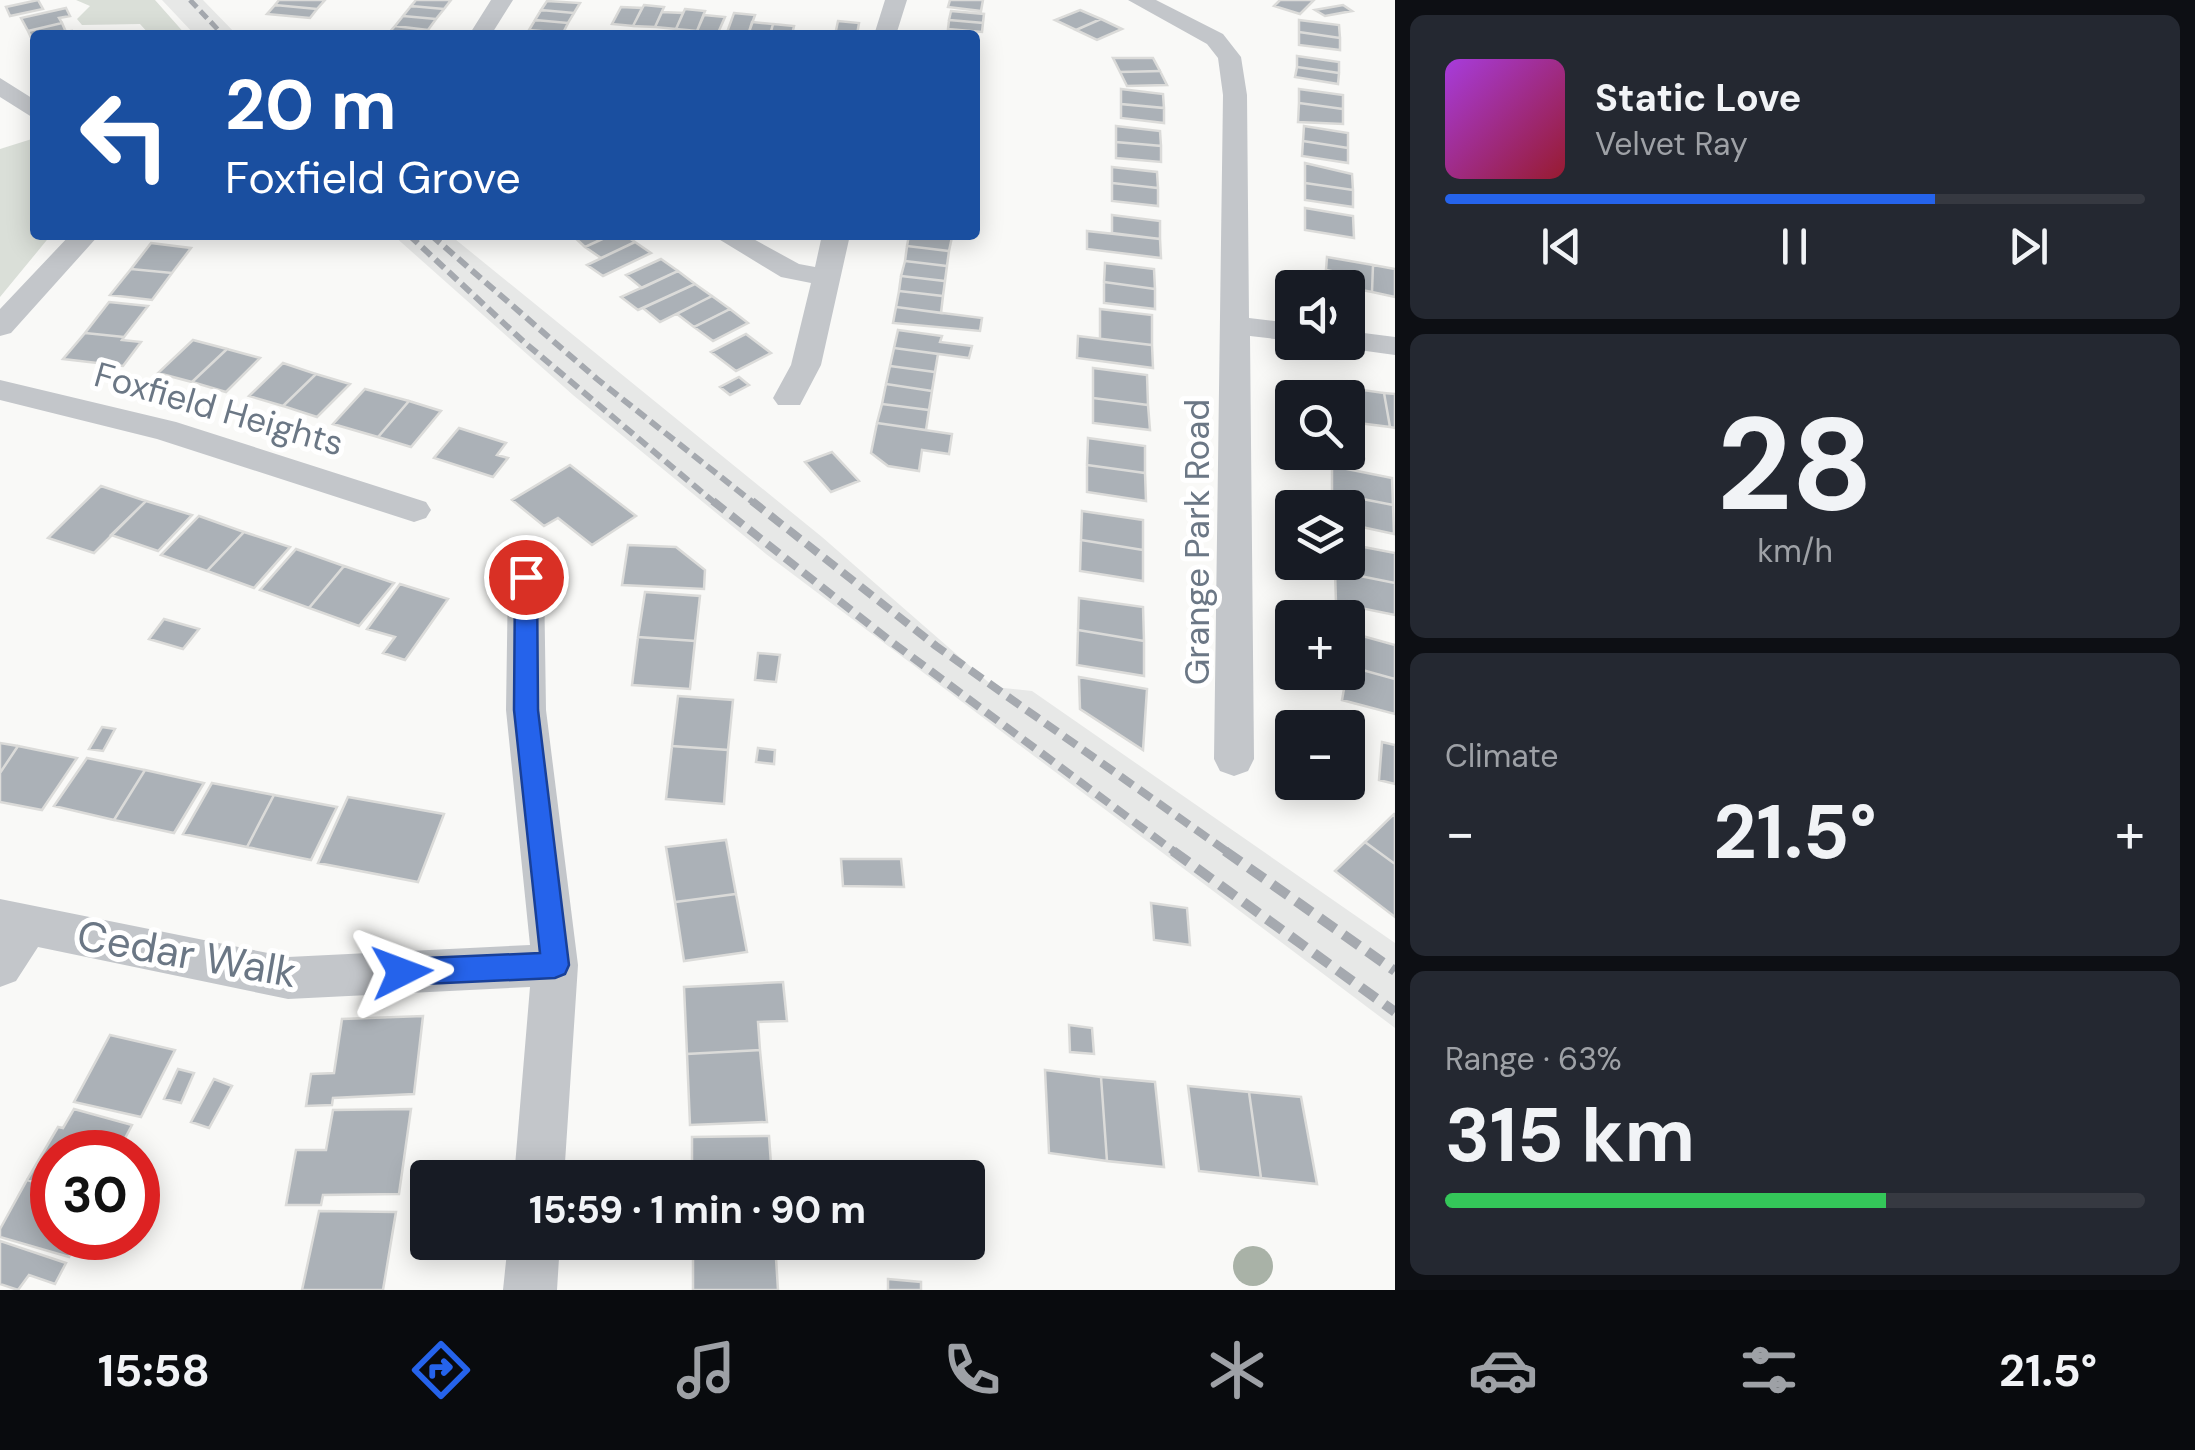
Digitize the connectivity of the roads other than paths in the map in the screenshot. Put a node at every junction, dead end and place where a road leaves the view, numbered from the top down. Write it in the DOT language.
graph roads {
  1 [pos="502,0"];
  2 [pos="896,0"];
  3 [pos="1139,0"];
  4 [pos="483,30"];
  5 [pos="887,30"];
  6 [pos="0,86"];
  7 [pos="30,108"];
  8 [pos="80,240"];
  9 [pos="735,240"];
  10 [pos="835,240"];
  11 [pos="825,277"];
  12 [pos="1234,324"];
  13 [pos="0,327"];
  14 [pos="1275,330"];
  15 [pos="1365,342"];
  16 [pos="1395,346"];
  17 [pos="0,390"];
  18 [pos="790,398"];
  19 [pos="414,510"];
  20 [pos="526,577"];
  21 [pos="1234,759"];
  22 [pos="13,923"];
  23 [pos="555,965"];
  24 [pos="0,966"];
  25 [pos="540,1160"];
  26 [pos="532,1260"];
  27 [pos="530,1290"];
  1 -- 4 [label="street"];
  2 -- 5 [label="street"];
  3 -- 12 [label="street, Grange Park Road"];
  6 -- 7 [label="street"];
  8 -- 13 [label="street"];
  9 -- 11 [label="street"];
  10 -- 11 [label="street"];
  11 -- 18 [label="street"];
  12 -- 14 [label="street"];
  12 -- 21 [label="street, Grange Park Road"];
  15 -- 16 [label="street"];
  17 -- 19 [label="street, Foxfield Heights"];
  20 -- 23 [label="street"];
  22 -- 23 [label="street, Cedar Walk"];
  22 -- 24 [label="street"];
  23 -- 25 [label="street"];
  26 -- 27 [label="street"];
}
